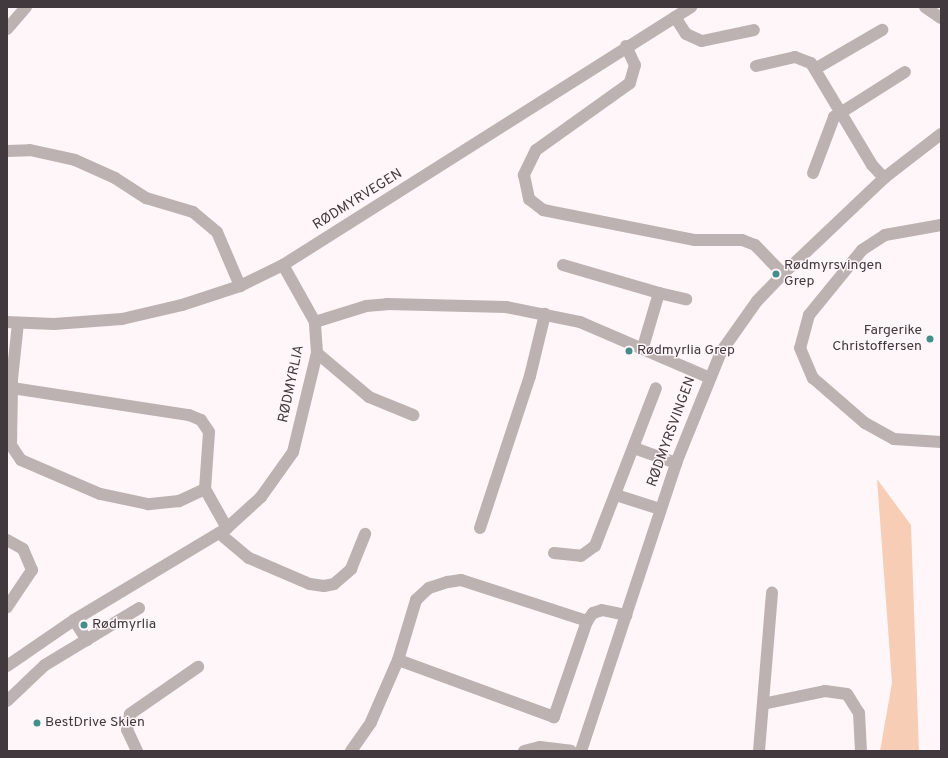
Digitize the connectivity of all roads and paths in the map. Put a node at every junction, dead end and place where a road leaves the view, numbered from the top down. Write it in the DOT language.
graph roads {
  1 [pos="26,7"];
  2 [pos="691,7"];
  3 [pos="925,7"];
  4 [pos="675,17"];
  5 [pos="941,18"];
  6 [pos="7,29"];
  7 [pos="754,30"];
  8 [pos="882,30"];
  9 [pos="626,46"];
  10 [pos="756,66"];
  11 [pos="815,69"];
  12 [pos="906,72"];
  13 [pos="840,111"];
  14 [pos="941,134"];
  15 [pos="7,151"];
  16 [pos="813,173"];
  17 [pos="884,178"];
  18 [pos="941,225"];
  19 [pos="283,265"];
  20 [pos="563,265"];
  21 [pos="783,274"];
  22 [pos="240,286"];
  23 [pos="659,293"];
  24 [pos="686,299"];
  25 [pos="545,314"];
  26 [pos="12,322"];
  27 [pos="315,322"];
  28 [pos="643,347"];
  29 [pos="317,353"];
  30 [pos="708,377"];
  31 [pos="10,388"];
  32 [pos="656,388"];
  33 [pos="413,415"];
  34 [pos="941,442"];
  35 [pos="634,448"];
  36 [pos="11,451"];
  37 [pos="676,463"];
  38 [pos="205,489"];
  39 [pos="616,495"];
  40 [pos="660,509"];
  41 [pos="480,528"];
  42 [pos="223,531"];
  43 [pos="365,534"];
  44 [pos="7,540"];
  45 [pos="554,553"];
  46 [pos="772,593"];
  47 [pos="7,607"];
  48 [pos="139,608"];
  49 [pos="626,615"];
  50 [pos="74,620"];
  51 [pos="586,621"];
  52 [pos="87,640"];
  53 [pos="398,660"];
  54 [pos="7,666"];
  55 [pos="198,667"];
  56 [pos="7,701"];
  57 [pos="763,704"];
  58 [pos="137,751"];
  59 [pos="351,751"];
  60 [pos="524,751"];
  61 [pos="571,751"];
  62 [pos="582,751"];
  63 [pos="759,751"];
  64 [pos="861,751"];
  1 -- 6 [label="street"];
  2 -- 4 [label="street, RØDMYRVEGEN"];
  3 -- 5 [label="street"];
  4 -- 7 [label="street"];
  4 -- 9 [label="street, RØDMYRVEGEN"];
  8 -- 11 [label="street"];
  9 -- 19 [label="street, RØDMYRVEGEN"];
  9 -- 21 [label="street"];
  10 -- 11 [label="street"];
  11 -- 13 [label="street"];
  12 -- 13 [label="street"];
  13 -- 16 [label="street"];
  13 -- 17 [label="street"];
  14 -- 17 [label="street, RØDMYRSVINGEN"];
  15 -- 22 [label="street"];
  17 -- 21 [label="street, RØDMYRSVINGEN"];
  18 -- 34 [label="street"];
  19 -- 22 [label="street, RØDMYRVEGEN"];
  19 -- 27 [label="street, RØDMYRLIA"];
  20 -- 23 [label="street"];
  21 -- 30 [label="street, RØDMYRSVINGEN"];
  22 -- 26 [label="street, RØDMYRVEGEN"];
  23 -- 24 [label="street"];
  23 -- 28 [label="street"];
  25 -- 27 [label="street"];
  25 -- 28 [label="street"];
  25 -- 41 [label="street"];
  26 -- 31 [label="street"];
  27 -- 29 [label="street, RØDMYRLIA"];
  28 -- 30 [label="street"];
  29 -- 33 [label="street"];
  29 -- 42 [label="street, RØDMYRLIA"];
  30 -- 37 [label="street, RØDMYRSVINGEN"];
  31 -- 36 [label="street"];
  31 -- 38 [label="street"];
  32 -- 35 [label="street"];
  35 -- 37 [label="street"];
  35 -- 39 [label="street"];
  36 -- 38 [label="street"];
  37 -- 40 [label="street, RØDMYRSVINGEN"];
  38 -- 42 [label="street"];
  39 -- 40 [label="street"];
  39 -- 45 [label="street"];
  40 -- 49 [label="street, RØDMYRSVINGEN"];
  42 -- 43 [label="street"];
  42 -- 50 [label="street, RØDMYRLIA"];
  44 -- 47 [label="street"];
  46 -- 57 [label="street"];
  48 -- 52 [label="street"];
  49 -- 51 [label="street"];
  49 -- 62 [label="street, RØDMYRSVINGEN"];
  50 -- 52 [label="street"];
  50 -- 54 [label="street, RØDMYRLIA"];
  51 -- 53 [label="street"];
  51 -- 53 [label="street"];
  52 -- 56 [label="street"];
  53 -- 59 [label="street"];
  55 -- 58 [label="street"];
  57 -- 63 [label="street"];
  57 -- 64 [label="street"];
  60 -- 61 [label="street"];
}
